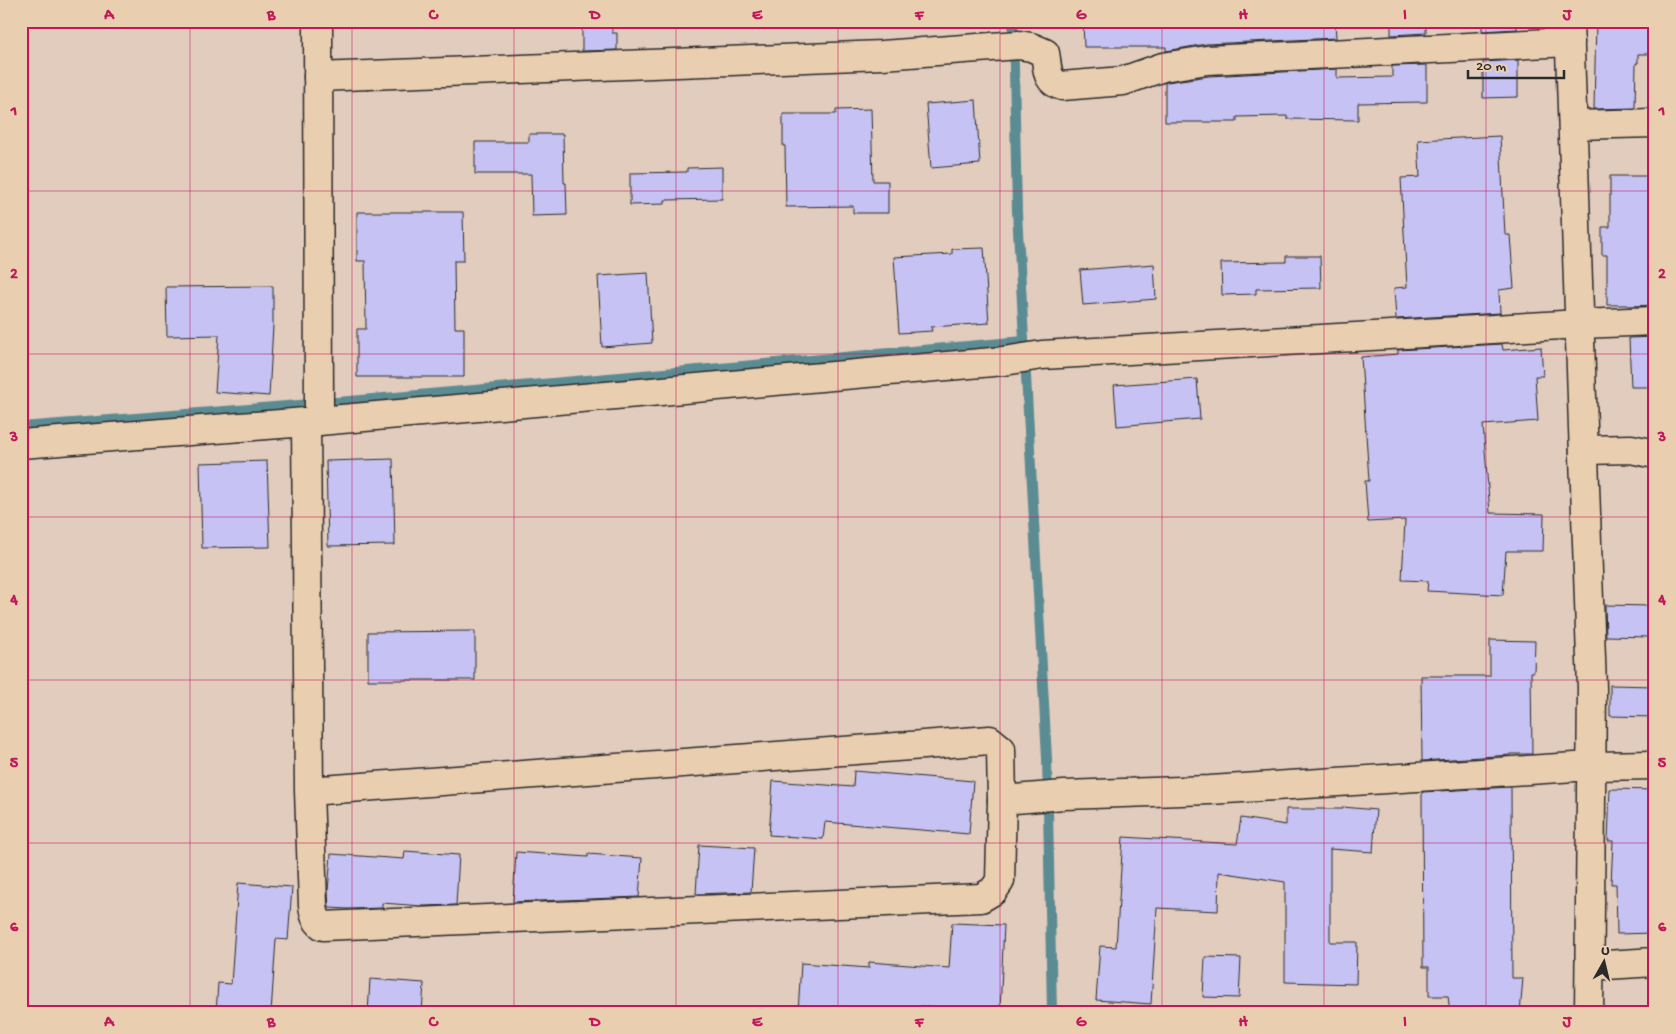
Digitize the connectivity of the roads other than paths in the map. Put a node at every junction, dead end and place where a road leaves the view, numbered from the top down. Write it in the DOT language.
graph roads {
  1 [pos="318,21"];
  2 [pos="1569,31"];
  3 [pos="318,77"];
  4 [pos="1655,123"];
  5 [pos="1574,125"];
  6 [pos="1655,322"];
  7 [pos="1580,324"];
  8 [pos="315,412"];
  9 [pos="21,444"];
  10 [pos="1584,450"];
  11 [pos="1655,454"];
  12 [pos="1655,765"];
  13 [pos="1591,766"];
  14 [pos="309,791"];
  15 [pos="1002,800"];
  16 [pos="1655,962"];
  17 [pos="1590,966"];
  18 [pos="1589,1013"];
  1 -- 3 [label="street"];
  2 -- 3 [label="street"];
  2 -- 5 [label="street"];
  3 -- 8 [label="street"];
  4 -- 5 [label="street"];
  5 -- 7 [label="street"];
  6 -- 7 [label="street"];
  7 -- 8 [label="street"];
  7 -- 10 [label="street"];
  8 -- 9 [label="street"];
  8 -- 14 [label="street"];
  10 -- 11 [label="street"];
  10 -- 13 [label="street"];
  12 -- 13 [label="street"];
  13 -- 15 [label="street"];
  13 -- 17 [label="street"];
  14 -- 15 [label="street"];
  14 -- 15 [label="street"];
  16 -- 17 [label="street"];
  17 -- 18 [label="street"];
}
